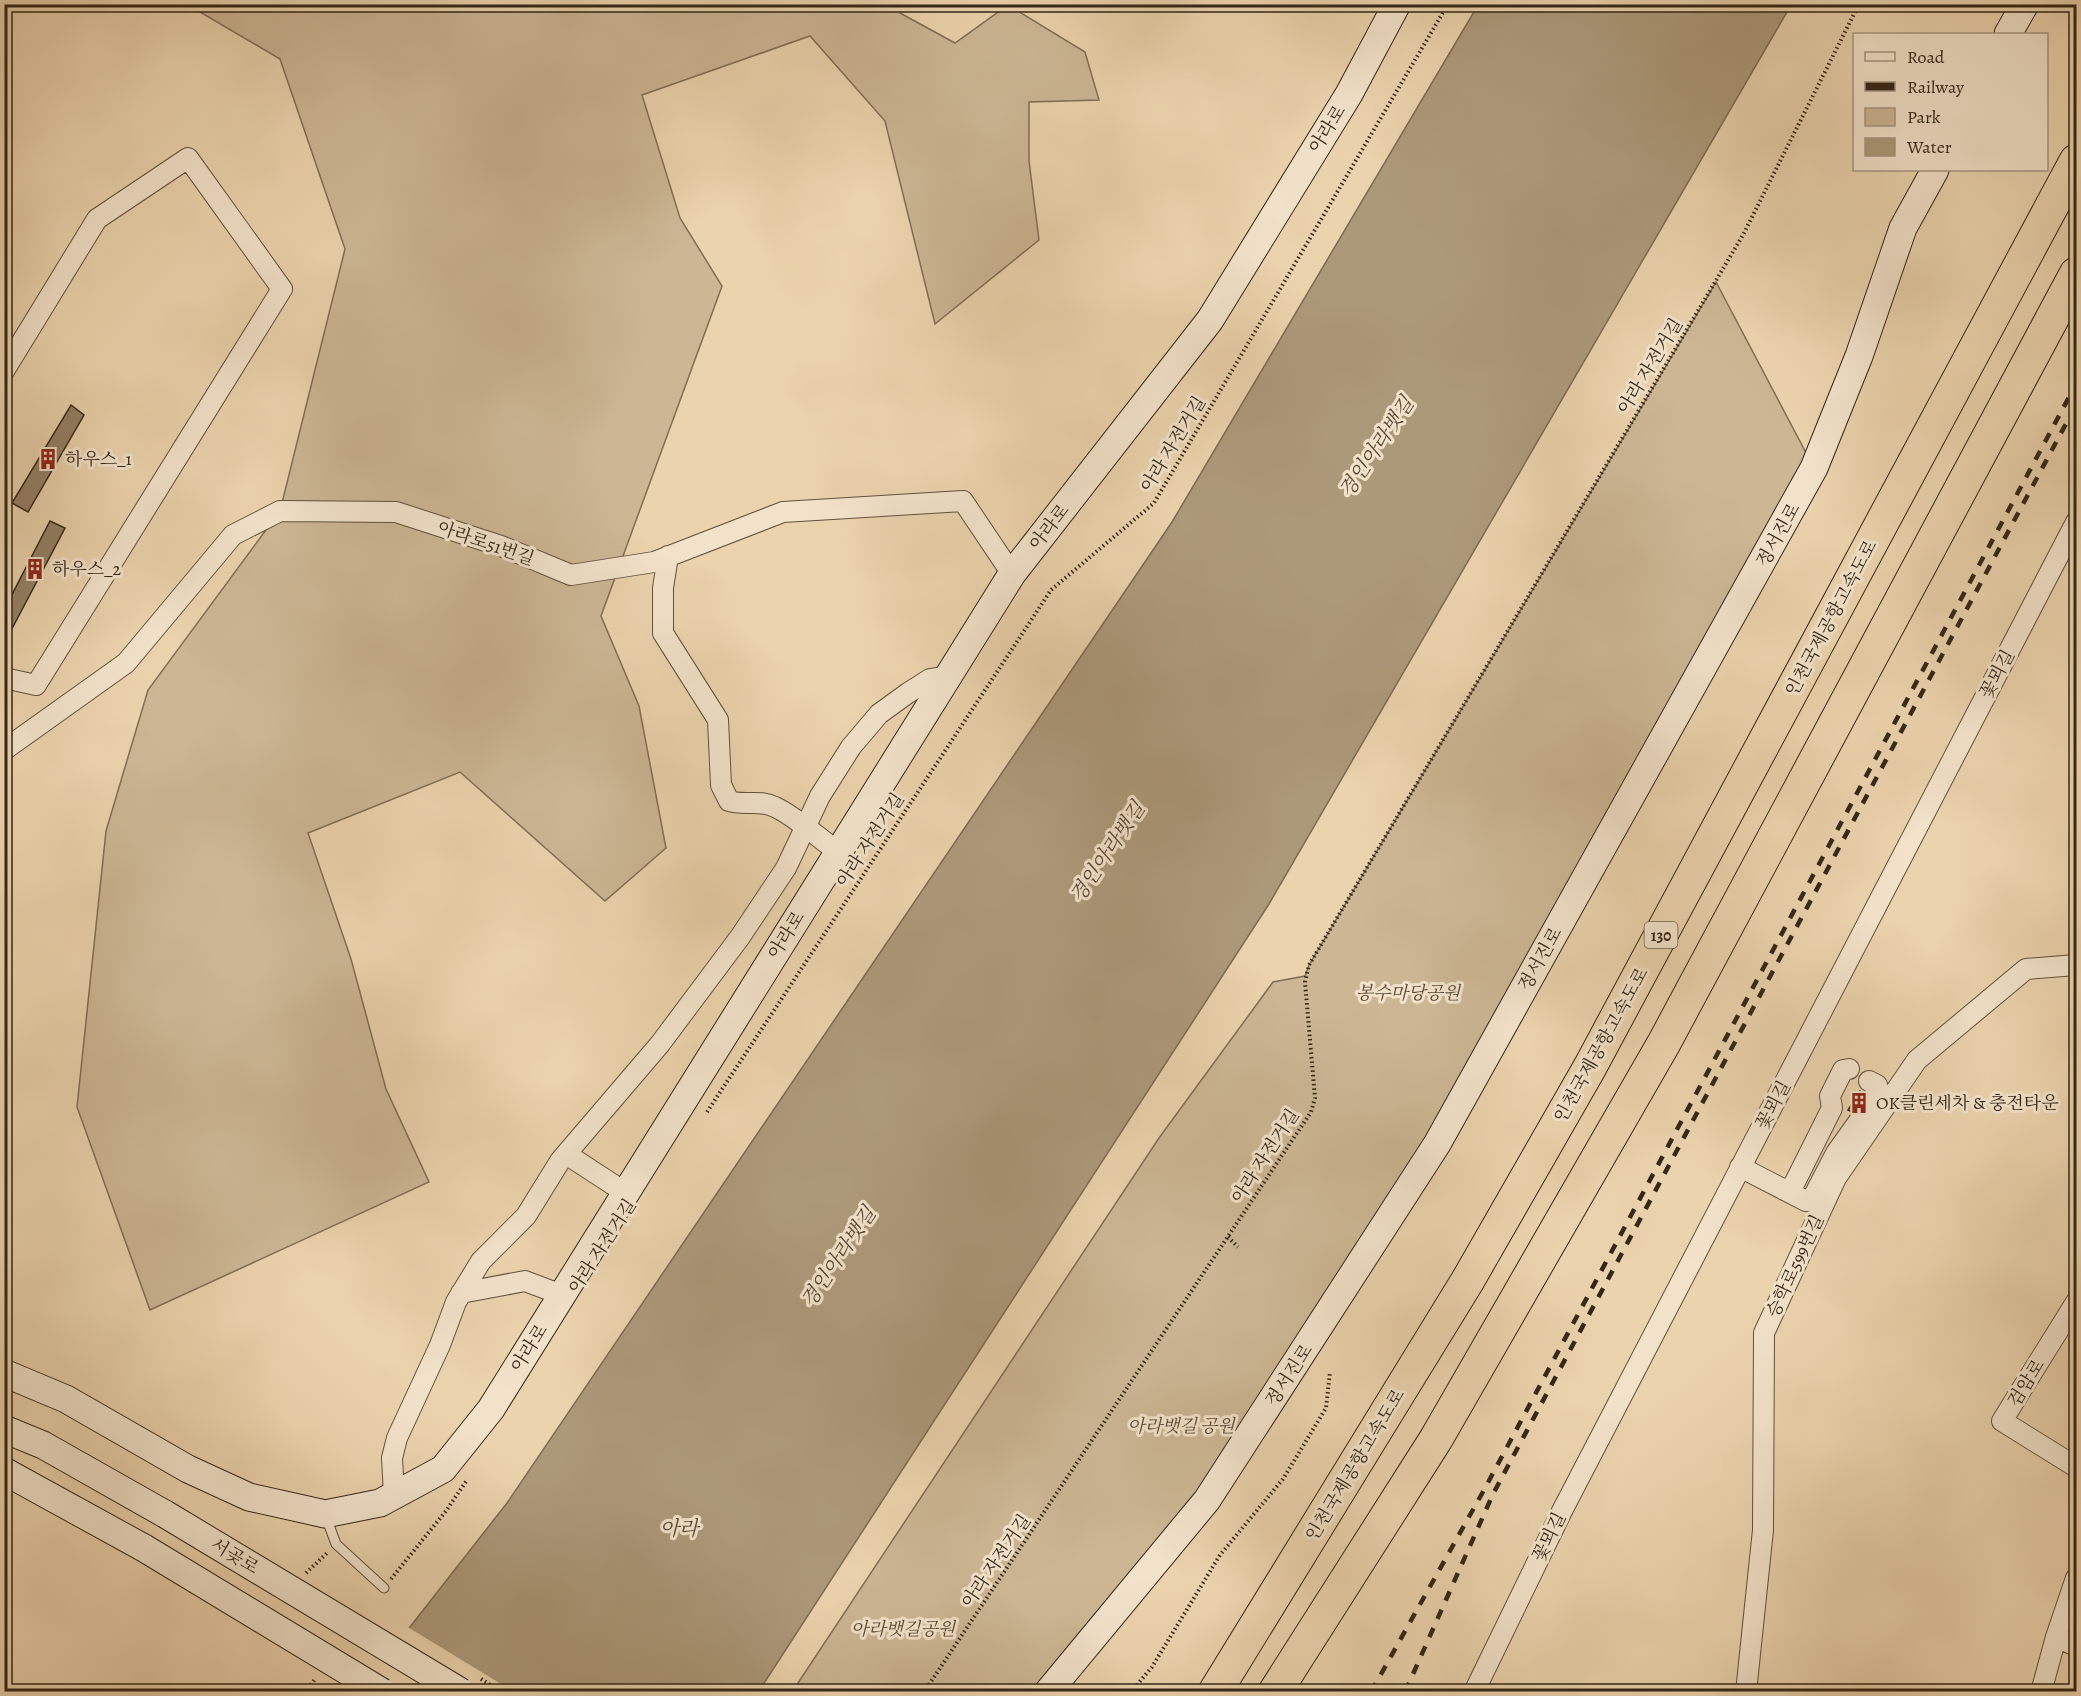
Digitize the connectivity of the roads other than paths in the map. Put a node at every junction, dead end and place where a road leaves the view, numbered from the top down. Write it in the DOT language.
graph roads {
  1 [pos="1397,4"];
  2 [pos="2025,4"];
  3 [pos="2009,33"];
  4 [pos="2076,161"];
  5 [pos="1934,171"];
  6 [pos="2076,274"];
  7 [pos="4,370"];
  8 [pos="2076,522"];
  9 [pos="668,556"];
  10 [pos="1012,574"];
  11 [pos="948,676"];
  12 [pos="4,678"];
  13 [pos="4,750"];
  14 [pos="805,828"];
  15 [pos="838,852"];
  16 [pos="2076,965"];
  17 [pos="1849,1069"];
  18 [pos="1869,1081"];
  19 [pos="566,1154"];
  20 [pos="1740,1167"];
  21 [pos="1784,1190"];
  22 [pos="626,1193"];
  23 [pos="461,1293"];
  24 [pos="562,1295"];
  25 [pos="2076,1302"];
  26 [pos="4,1373"];
  27 [pos="4,1429"];
  28 [pos="2076,1467"];
  29 [pos="4,1472"];
  30 [pos="394,1495"];
  31 [pos="325,1514"];
  32 [pos="2076,1578"];
  33 [pos="384,1588"];
  34 [pos="2056,1637"];
  35 [pos="2076,1646"];
  36 [pos="382,1692"];
  37 [pos="460,1692"];
  38 [pos="1048,1692"];
  39 [pos="1215,1692"];
  40 [pos="1275,1692"];
  41 [pos="1474,1692"];
  42 [pos="1746,1692"];
  43 [pos="2042,1692"];
  1 -- 10 [label="main road, 아라로"];
  2 -- 3 [label="main road"];
  4 -- 39 [label="highway, 인천국제공항고속도로 / 130"];
  5 -- 38 [label="main road, 정서진로"];
  6 -- 40 [label="highway"];
  7 -- 12 [label="street"];
  8 -- 20 [label="street, 꽃뫼길"];
  9 -- 10 [label="street, 아라로51번길"];
  9 -- 13 [label="street, 아라로51번길"];
  9 -- 14 [label="street"];
  10 -- 11 [label="main road, 아라로"];
  11 -- 14 [label="street"];
  11 -- 15 [label="main road, 아라로"];
  14 -- 15 [label="street"];
  14 -- 19 [label="street"];
  15 -- 22 [label="main road, 아라로"];
  16 -- 42 [label="street, 승학로599번길"];
  17 -- 21 [label="street"];
  18 -- 21 [label="street"];
  19 -- 22 [label="street"];
  19 -- 23 [label="street"];
  20 -- 21 [label="street"];
  20 -- 41 [label="street, 꽃뫼길"];
  22 -- 24 [label="main road, 아라로"];
  23 -- 24 [label="street"];
  23 -- 30 [label="street"];
  24 -- 30 [label="main road, 아라로"];
  25 -- 28 [label="street, 검암로"];
  26 -- 31 [label="main road, 아라로"];
  27 -- 37 [label="main road, 서곶로, bridge"];
  29 -- 36 [label="main road, bridge"];
  30 -- 31 [label="main road, 아라로"];
  31 -- 33 [label="lane"];
  32 -- 34 [label="street"];
  34 -- 35 [label="street"];
  34 -- 43 [label="street"];
}
